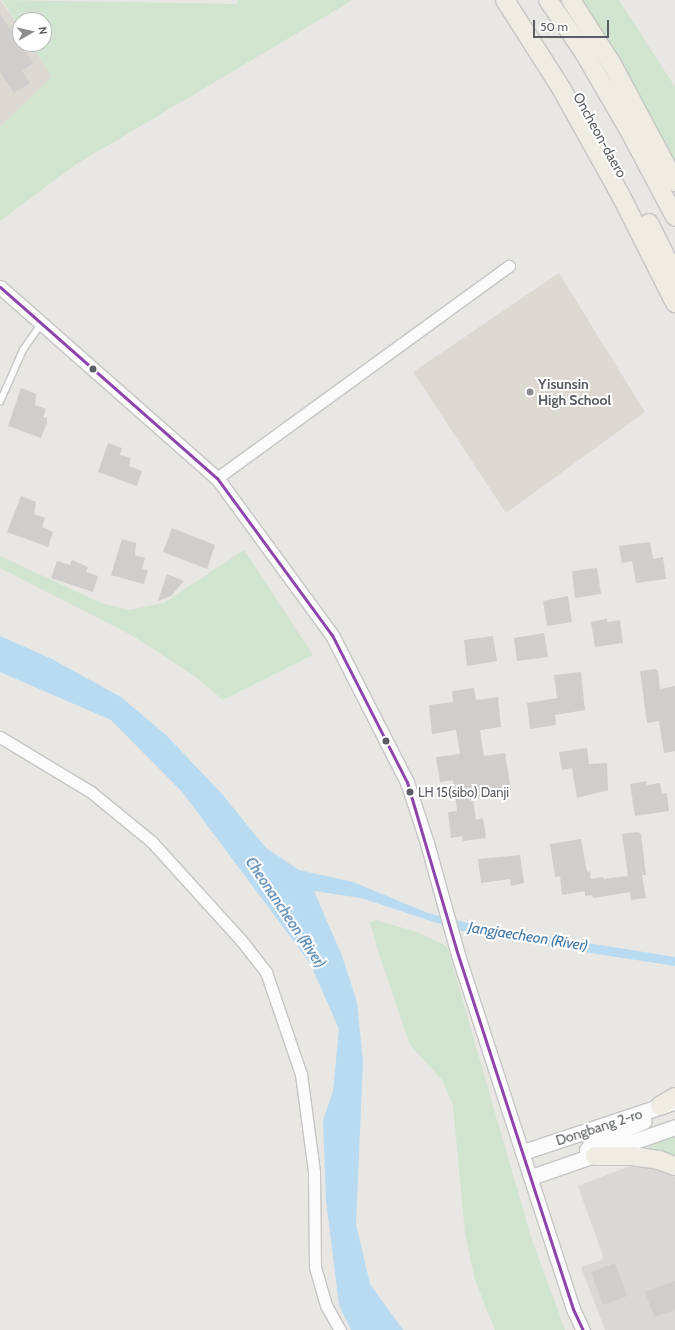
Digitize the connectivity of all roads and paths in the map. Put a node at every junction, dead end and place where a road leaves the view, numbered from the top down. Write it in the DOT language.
graph roads {
  1 [pos="505,0"];
  2 [pos="518,0"];
  3 [pos="548,0"];
  4 [pos="571,0"];
  5 [pos="675,182"];
  6 [pos="675,217"];
  7 [pos="509,266"];
  8 [pos="675,275"];
  9 [pos="0,287"];
  10 [pos="675,303"];
  11 [pos="41,324"];
  12 [pos="1,399"];
  13 [pos="217,478"];
  14 [pos="0,737"];
  15 [pos="675,1097"];
  16 [pos="670,1104"];
  17 [pos="675,1127"];
  18 [pos="523,1152"];
  19 [pos="595,1156"];
  20 [pos="675,1166"];
  21 [pos="531,1176"];
  22 [pos="340,1330"];
  23 [pos="583,1330"];
  1 -- 10 [label="highway"];
  2 -- 8 [label="highway, Oncheon-daero"];
  3 -- 6 [label="highway, Oncheon-daero"];
  4 -- 5 [label="highway"];
  7 -- 13 [label="street"];
  9 -- 11 [label="street"];
  11 -- 12 [label="lane"];
  11 -- 13 [label="street"];
  13 -- 18 [label="street"];
  14 -- 22 [label="street"];
  15 -- 16 [label="highway"];
  16 -- 18 [label="main road, Dongbang 2-ro"];
  16 -- 19 [label="main road"];
  17 -- 19 [label="main road, Dongbang 2-ro"];
  18 -- 21 [label="street"];
  19 -- 20 [label="highway"];
  19 -- 21 [label="main road, Dongbang 2-ro"];
  21 -- 23 [label="street"];
}
